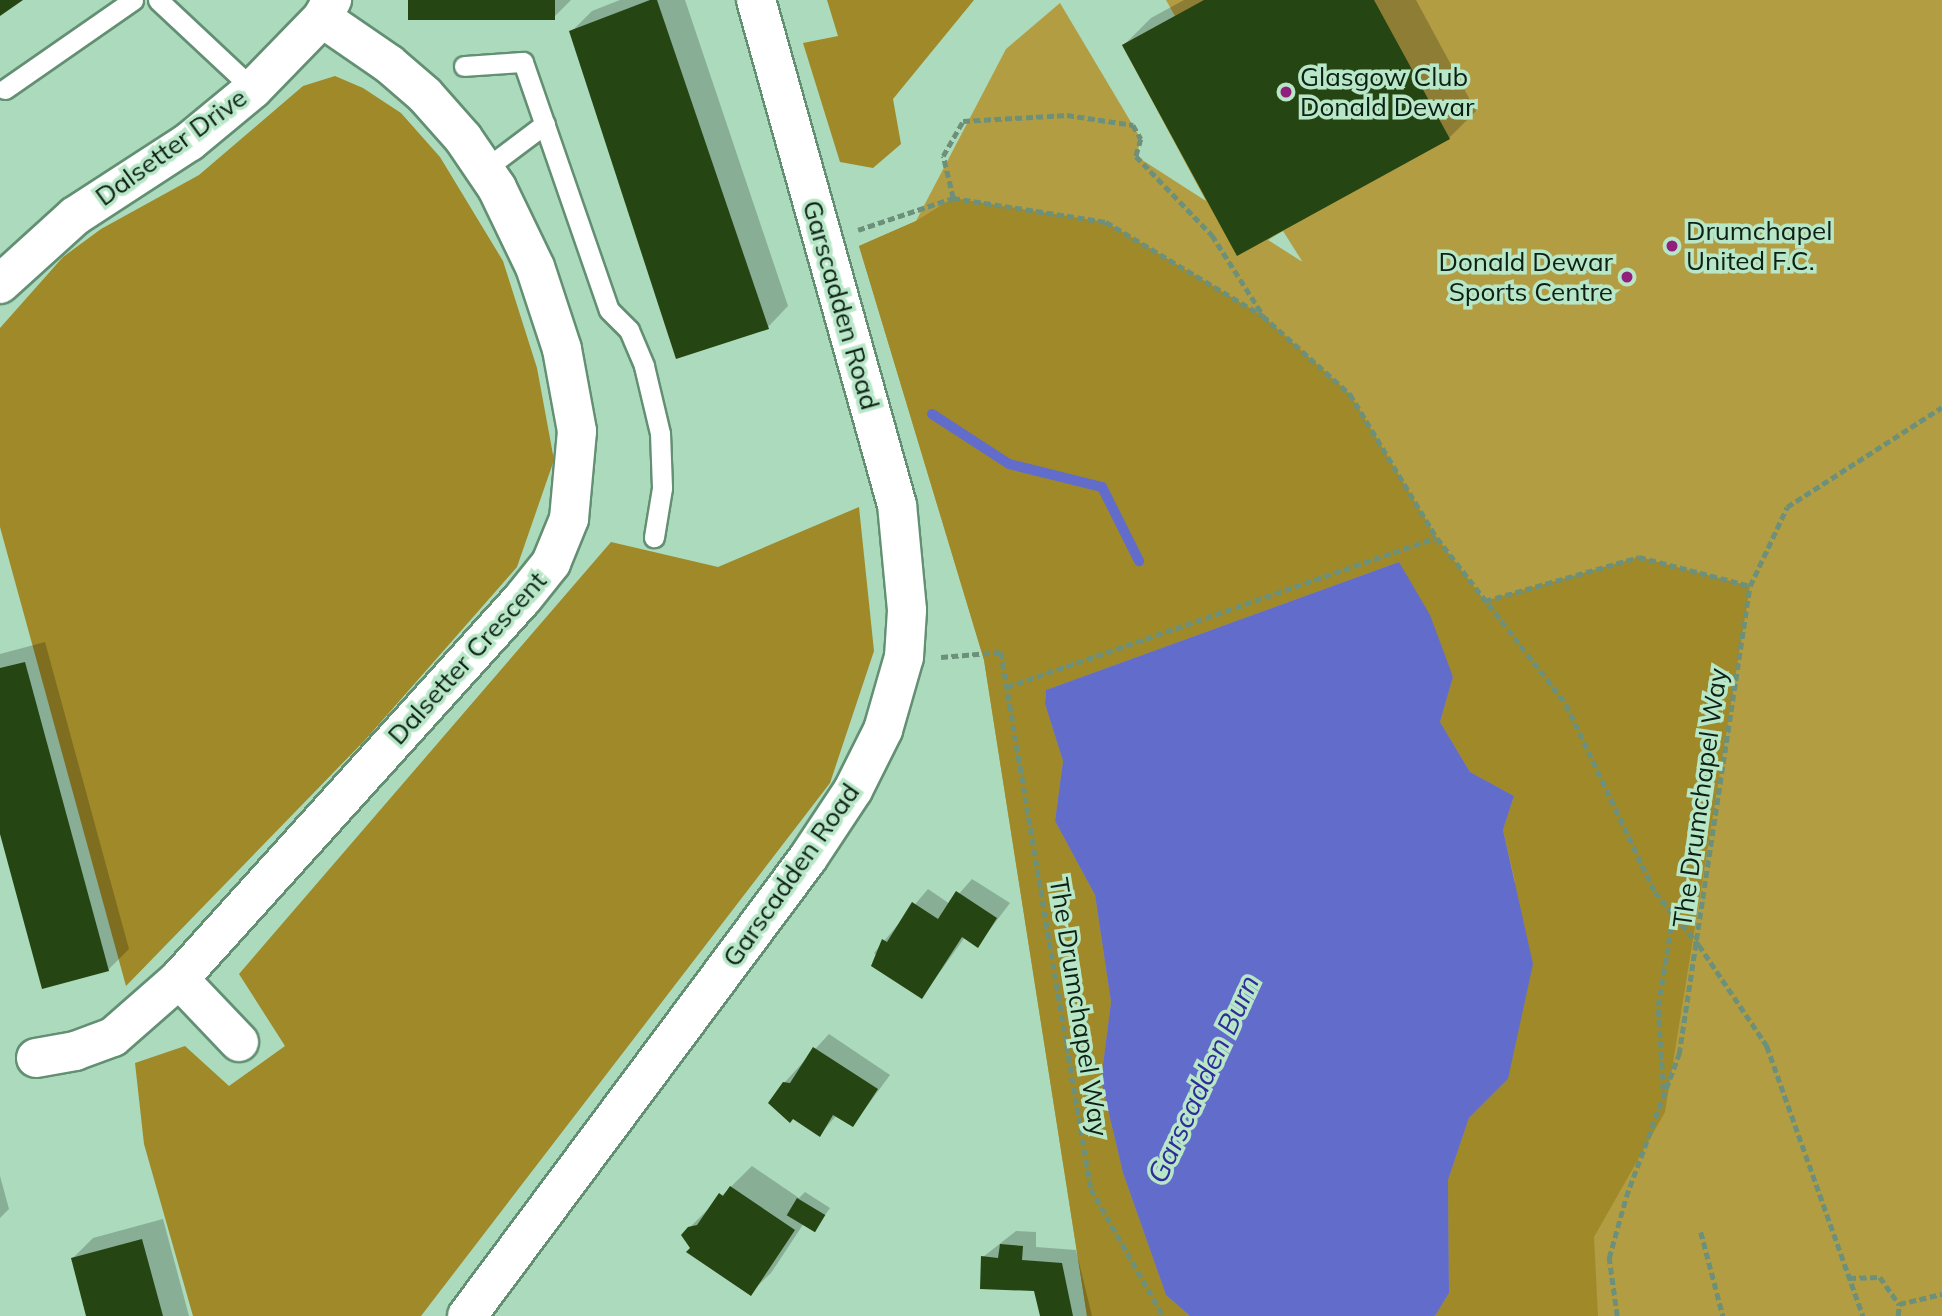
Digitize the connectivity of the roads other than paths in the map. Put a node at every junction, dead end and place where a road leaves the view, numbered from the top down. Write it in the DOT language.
graph roads {
  1 [pos="133,0"];
  2 [pos="158,0"];
  3 [pos="756,0"];
  4 [pos="327,9"];
  5 [pos="464,66"];
  6 [pos="5,89"];
  7 [pos="253,89"];
  8 [pos="545,124"];
  9 [pos="485,169"];
  10 [pos="0,284"];
  11 [pos="654,537"];
  12 [pos="179,979"];
  13 [pos="239,1042"];
  14 [pos="36,1058"];
  15 [pos="467,1316"];
  1 -- 6 [label="lane"];
  2 -- 7 [label="lane"];
  3 -- 15 [label="street, Garscadden Road"];
  4 -- 7 [label="street, Dalsetter Drive"];
  4 -- 9 [label="street, Dalsetter Crescent"];
  5 -- 8 [label="lane"];
  7 -- 10 [label="street, Dalsetter Drive"];
  8 -- 9 [label="lane"];
  8 -- 11 [label="lane"];
  9 -- 12 [label="street, Dalsetter Crescent"];
  12 -- 13 [label="street"];
  12 -- 14 [label="street, Dalsetter Crescent"];
}
